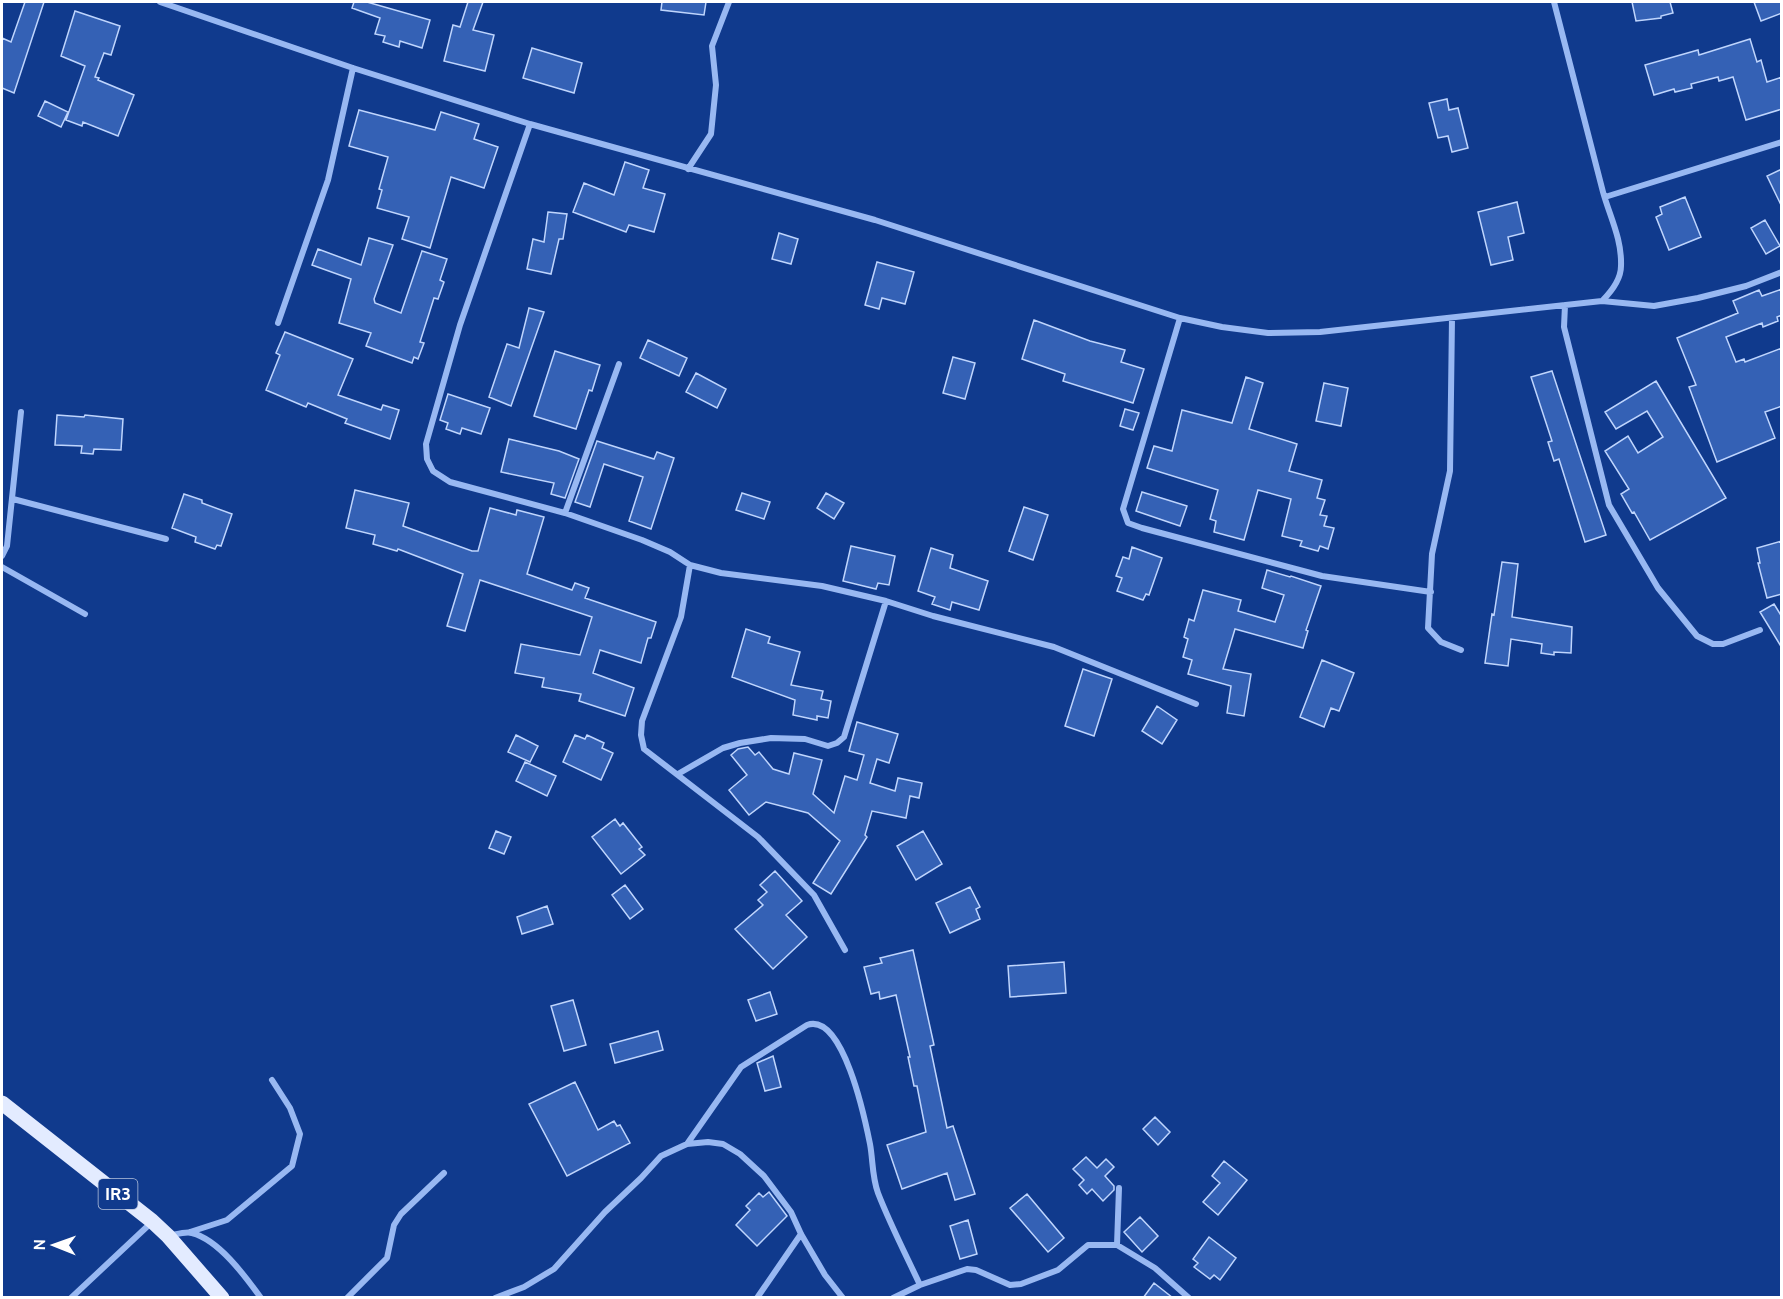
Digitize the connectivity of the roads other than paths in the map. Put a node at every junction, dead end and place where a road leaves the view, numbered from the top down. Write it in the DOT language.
graph roads {
  1 [pos="160,2"];
  2 [pos="729,2"];
  3 [pos="1554,2"];
  4 [pos="353,68"];
  5 [pos="530,124"];
  6 [pos="1782,142"];
  7 [pos="688,169"];
  8 [pos="1605,197"];
  9 [pos="1782,272"];
  10 [pos="1602,302"];
  11 [pos="1565,305"];
  12 [pos="1180,318"];
  13 [pos="1452,318"];
  14 [pos="278,323"];
  15 [pos="619,364"];
  16 [pos="21,412"];
  17 [pos="13,499"];
  18 [pos="565,513"];
  19 [pos="166,539"];
  20 [pos="2,556"];
  21 [pos="690,565"];
  22 [pos="2,567"];
  23 [pos="1431,592"];
  24 [pos="886,601"];
  25 [pos="85,614"];
  26 [pos="1760,630"];
  27 [pos="1461,650"];
  28 [pos="1196,704"];
  29 [pos="678,774"];
  30 [pos="845,950"];
  31 [pos="272,1080"];
  32 [pos="2,1103"];
  33 [pos="687,1144"];
  34 [pos="444,1173"];
  35 [pos="1119,1188"];
  36 [pos="152,1221"];
  37 [pos="190,1232"];
  38 [pos="801,1234"];
  39 [pos="168,1236"];
  40 [pos="1117,1245"];
  41 [pos="920,1285"];
  42 [pos="71,1298"];
  43 [pos="222,1298"];
  44 [pos="261,1298"];
  45 [pos="347,1298"];
  46 [pos="495,1298"];
  47 [pos="757,1298"];
  48 [pos="843,1298"];
  49 [pos="893,1298"];
  50 [pos="1189,1298"];
  1 -- 4 [label="street"];
  2 -- 7 [label="street"];
  3 -- 8 [label="street"];
  4 -- 5 [label="street"];
  4 -- 14 [label="street"];
  5 -- 7 [label="street"];
  5 -- 18 [label="street"];
  6 -- 8 [label="street"];
  7 -- 12 [label="street"];
  8 -- 10 [label="street"];
  9 -- 10 [label="street"];
  10 -- 11 [label="street"];
  11 -- 13 [label="street"];
  11 -- 26 [label="street"];
  12 -- 13 [label="street"];
  12 -- 23 [label="street"];
  13 -- 23 [label="street"];
  15 -- 18 [label="street"];
  16 -- 17 [label="street"];
  17 -- 19 [label="street"];
  17 -- 20 [label="street"];
  18 -- 21 [label="street"];
  21 -- 24 [label="street"];
  21 -- 29 [label="street"];
  22 -- 25 [label="street"];
  23 -- 27 [label="street"];
  24 -- 28 [label="street"];
  24 -- 29 [label="street"];
  29 -- 30 [label="street"];
  31 -- 37 [label="street"];
  32 -- 36 [label="main road, IR3"];
  33 -- 38 [label="street"];
  33 -- 41 [label="street"];
  33 -- 46 [label="street"];
  34 -- 45 [label="street"];
  35 -- 40 [label="street"];
  36 -- 39 [label="main road, IR3"];
  36 -- 42 [label="street"];
  37 -- 39 [label="street"];
  37 -- 44 [label="street"];
  38 -- 47 [label="street"];
  38 -- 48 [label="street"];
  39 -- 43 [label="main road, IR3"];
  40 -- 41 [label="street"];
  40 -- 50 [label="street"];
  41 -- 49 [label="street"];
}
